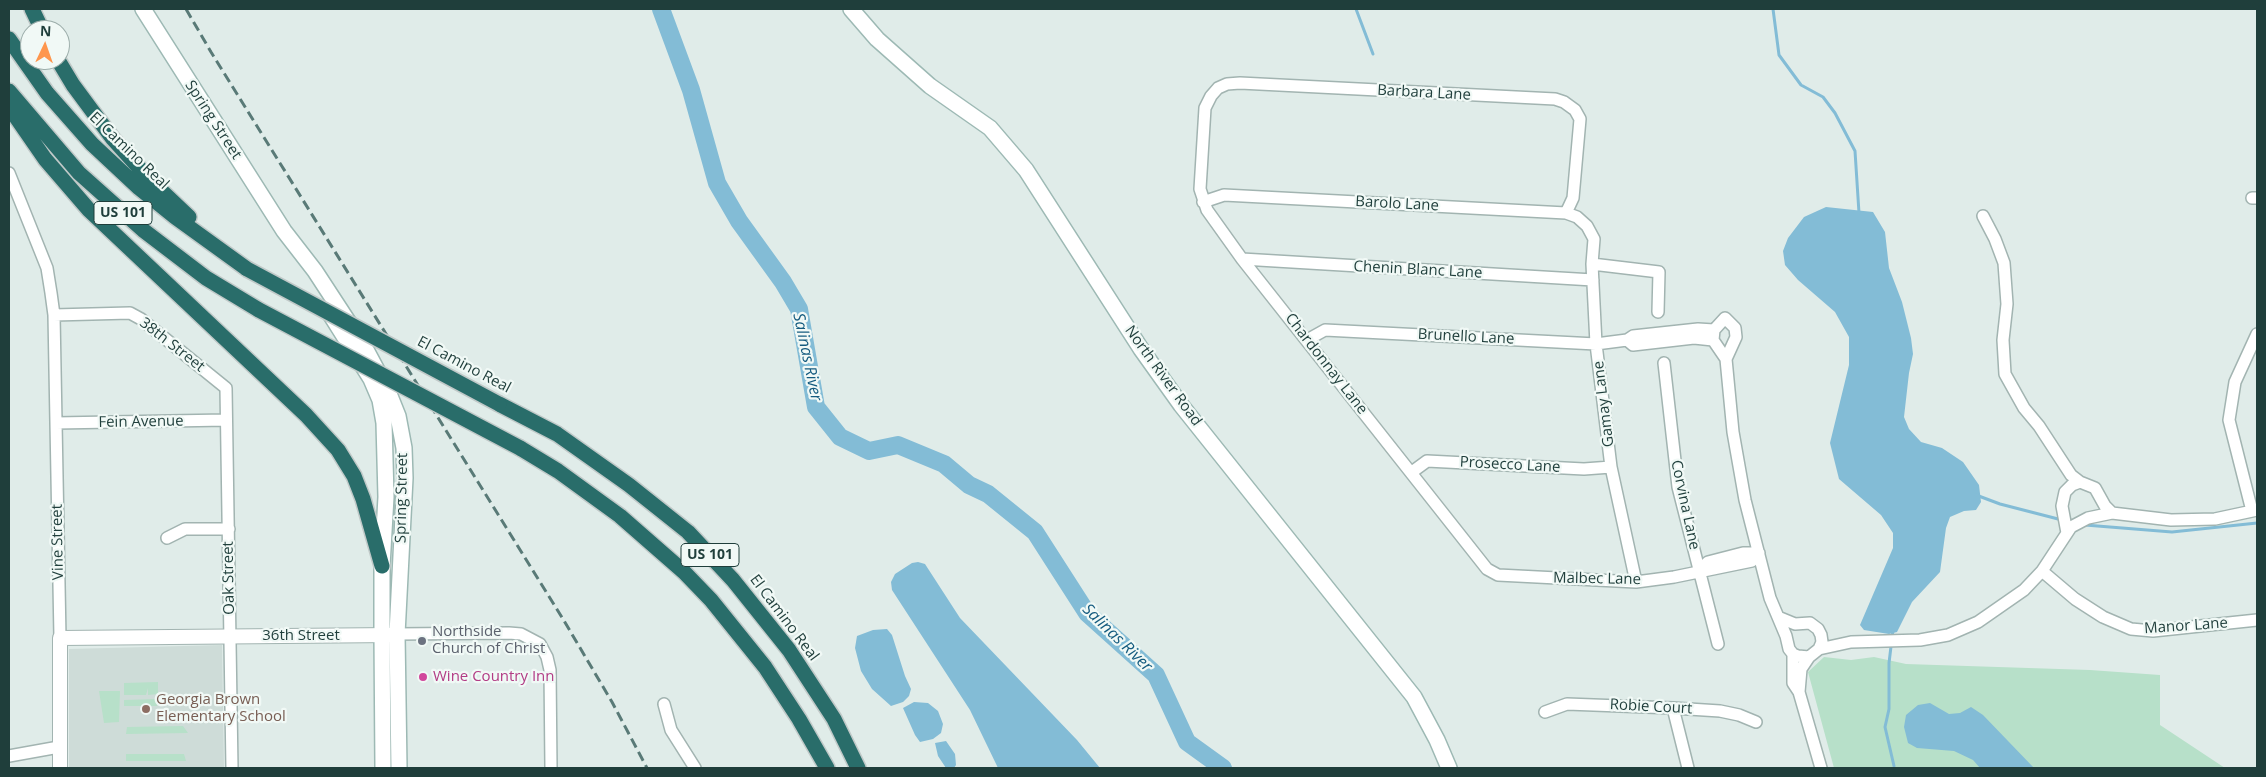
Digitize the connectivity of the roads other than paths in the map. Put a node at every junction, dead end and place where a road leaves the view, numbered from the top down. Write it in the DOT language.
graph roads {
  1 [pos="143,9"];
  2 [pos="851,9"];
  3 [pos="9,39"];
  4 [pos="64,70"];
  5 [pos="9,91"];
  6 [pos="9,107"];
  7 [pos="1204,137"];
  8 [pos="9,173"];
  9 [pos="1203,202"];
  10 [pos="1566,213"];
  11 [pos="1983,216"];
  12 [pos="1587,226"];
  13 [pos="284,231"];
  14 [pos="225,253"];
  15 [pos="1242,260"];
  16 [pos="1592,264"];
  17 [pos="1593,280"];
  18 [pos="1658,312"];
  19 [pos="54,315"];
  20 [pos="2257,334"];
  21 [pos="1713,335"];
  22 [pos="1307,340"];
  23 [pos="1596,344"];
  24 [pos="1726,359"];
  25 [pos="1664,363"];
  26 [pos="226,388"];
  27 [pos="226,420"];
  28 [pos="56,423"];
  29 [pos="2060,458"];
  30 [pos="1611,467"];
  31 [pos="1412,472"];
  32 [pos="2080,482"];
  33 [pos="2065,492"];
  34 [pos="2098,494"];
  35 [pos="2063,510"];
  36 [pos="2254,510"];
  37 [pos="2112,513"];
  38 [pos="2095,517"];
  39 [pos="2083,521"];
  40 [pos="229,529"];
  41 [pos="2067,533"];
  42 [pos="168,538"];
  43 [pos="1759,553"];
  44 [pos="382,566"];
  45 [pos="1700,570"];
  46 [pos="2042,571"];
  47 [pos="1494,573"];
  48 [pos="1636,582"];
  49 [pos="1778,616"];
  50 [pos="2257,620"];
  51 [pos="1795,624"];
  52 [pos="1818,629"];
  53 [pos="397,634"];
  54 [pos="382,635"];
  55 [pos="230,636"];
  56 [pos="1786,636"];
  57 [pos="60,638"];
  58 [pos="1851,642"];
  59 [pos="1718,644"];
  60 [pos="1819,649"];
  61 [pos="1793,654"];
  62 [pos="1809,657"];
  63 [pos="1799,692"];
  64 [pos="664,704"];
  65 [pos="1673,708"];
  66 [pos="1545,712"];
  67 [pos="1756,722"];
  68 [pos="59,747"];
  69 [pos="9,756"];
  70 [pos="60,768"];
  71 [pos="232,768"];
  72 [pos="383,768"];
  73 [pos="399,768"];
  74 [pos="551,768"];
  75 [pos="696,768"];
  76 [pos="826,768"];
  77 [pos="858,768"];
  78 [pos="1449,768"];
  79 [pos="1688,768"];
  80 [pos="1821,768"];
  1 -- 13 [label="main road, Spring Street"];
  2 -- 78 [label="main road, North River Road"];
  3 -- 14 [label="highway, El Camino Real / US 101"];
  4 -- 14 [label="highway"];
  5 -- 76 [label="highway, US 101, bridge"];
  6 -- 44 [label="highway"];
  7 -- 9 [label="street, Chardonnay Lane"];
  7 -- 10 [label="street, Barbara Lane"];
  8 -- 19 [label="street, Vine Street"];
  9 -- 10 [label="street, Barolo Lane"];
  9 -- 15 [label="street, Chardonnay Lane"];
  10 -- 12 [label="street, Barolo Lane"];
  11 -- 29 [label="street"];
  12 -- 16 [label="street, Gamay Lane"];
  13 -- 44 [label="main road, Spring Street"];
  13 -- 53 [label="main road, Spring Street"];
  14 -- 77 [label="highway, El Camino Real / US 101, bridge"];
  15 -- 17 [label="street, Chenin Blanc Lane"];
  15 -- 22 [label="street, Chardonnay Lane"];
  16 -- 17 [label="street, Gamay Lane"];
  16 -- 18 [label="street"];
  17 -- 23 [label="street, Gamay Lane"];
  19 -- 26 [label="street, 38th Street"];
  19 -- 28 [label="street, Vine Street"];
  20 -- 36 [label="street"];
  21 -- 23 [label="street, Brunello Lane"];
  21 -- 24 [label="street"];
  21 -- 24 [label="street, Brunello Lane"];
  22 -- 23 [label="street, Brunello Lane"];
  22 -- 31 [label="street, Chardonnay Lane"];
  23 -- 30 [label="street, Gamay Lane"];
  24 -- 43 [label="street"];
  25 -- 45 [label="street, Corvina Lane"];
  26 -- 27 [label="street, Oak Street"];
  27 -- 28 [label="street, Fein Avenue"];
  27 -- 40 [label="street, Oak Street"];
  28 -- 57 [label="street, Vine Street"];
  29 -- 32 [label="street"];
  29 -- 33 [label="street"];
  30 -- 31 [label="street, Prosecco Lane"];
  30 -- 48 [label="street, Gamay Lane"];
  31 -- 47 [label="street, Chardonnay Lane"];
  32 -- 33 [label="street"];
  32 -- 34 [label="street"];
  33 -- 35 [label="street"];
  34 -- 37 [label="street"];
  34 -- 38 [label="street"];
  35 -- 39 [label="street"];
  35 -- 41 [label="street"];
  36 -- 37 [label="street"];
  37 -- 38 [label="street"];
  38 -- 39 [label="street"];
  39 -- 41 [label="street"];
  40 -- 42 [label="street"];
  40 -- 55 [label="street, Oak Street"];
  41 -- 46 [label="street"];
  43 -- 45 [label="street, Malbec Lane"];
  43 -- 49 [label="street"];
  44 -- 54 [label="main road, Spring Street"];
  45 -- 48 [label="street, Malbec Lane"];
  45 -- 59 [label="street, Corvina Lane"];
  46 -- 50 [label="street, Manor Lane"];
  46 -- 58 [label="street"];
  47 -- 48 [label="street, Malbec Lane"];
  49 -- 51 [label="street"];
  49 -- 56 [label="street"];
  51 -- 52 [label="street"];
  51 -- 56 [label="street"];
  52 -- 58 [label="street"];
  52 -- 60 [label="street"];
  53 -- 54 [label="street, 36th Street"];
  53 -- 73 [label="main road, Spring Street"];
  53 -- 74 [label="street, 36th Street"];
  54 -- 55 [label="street, 36th Street"];
  54 -- 72 [label="main road, Spring Street"];
  55 -- 57 [label="street, 36th Street"];
  55 -- 71 [label="street, Oak Street"];
  56 -- 61 [label="street"];
  57 -- 68 [label="street, Vine Street"];
  58 -- 60 [label="street"];
  60 -- 62 [label="street"];
  61 -- 62 [label="street"];
  61 -- 63 [label="street"];
  62 -- 63 [label="street"];
  63 -- 80 [label="street"];
  64 -- 75 [label="street"];
  65 -- 66 [label="street, Robie Court"];
  65 -- 67 [label="street, Robie Court"];
  65 -- 79 [label="street"];
  68 -- 69 [label="street"];
  68 -- 70 [label="street, Vine Street"];
}
